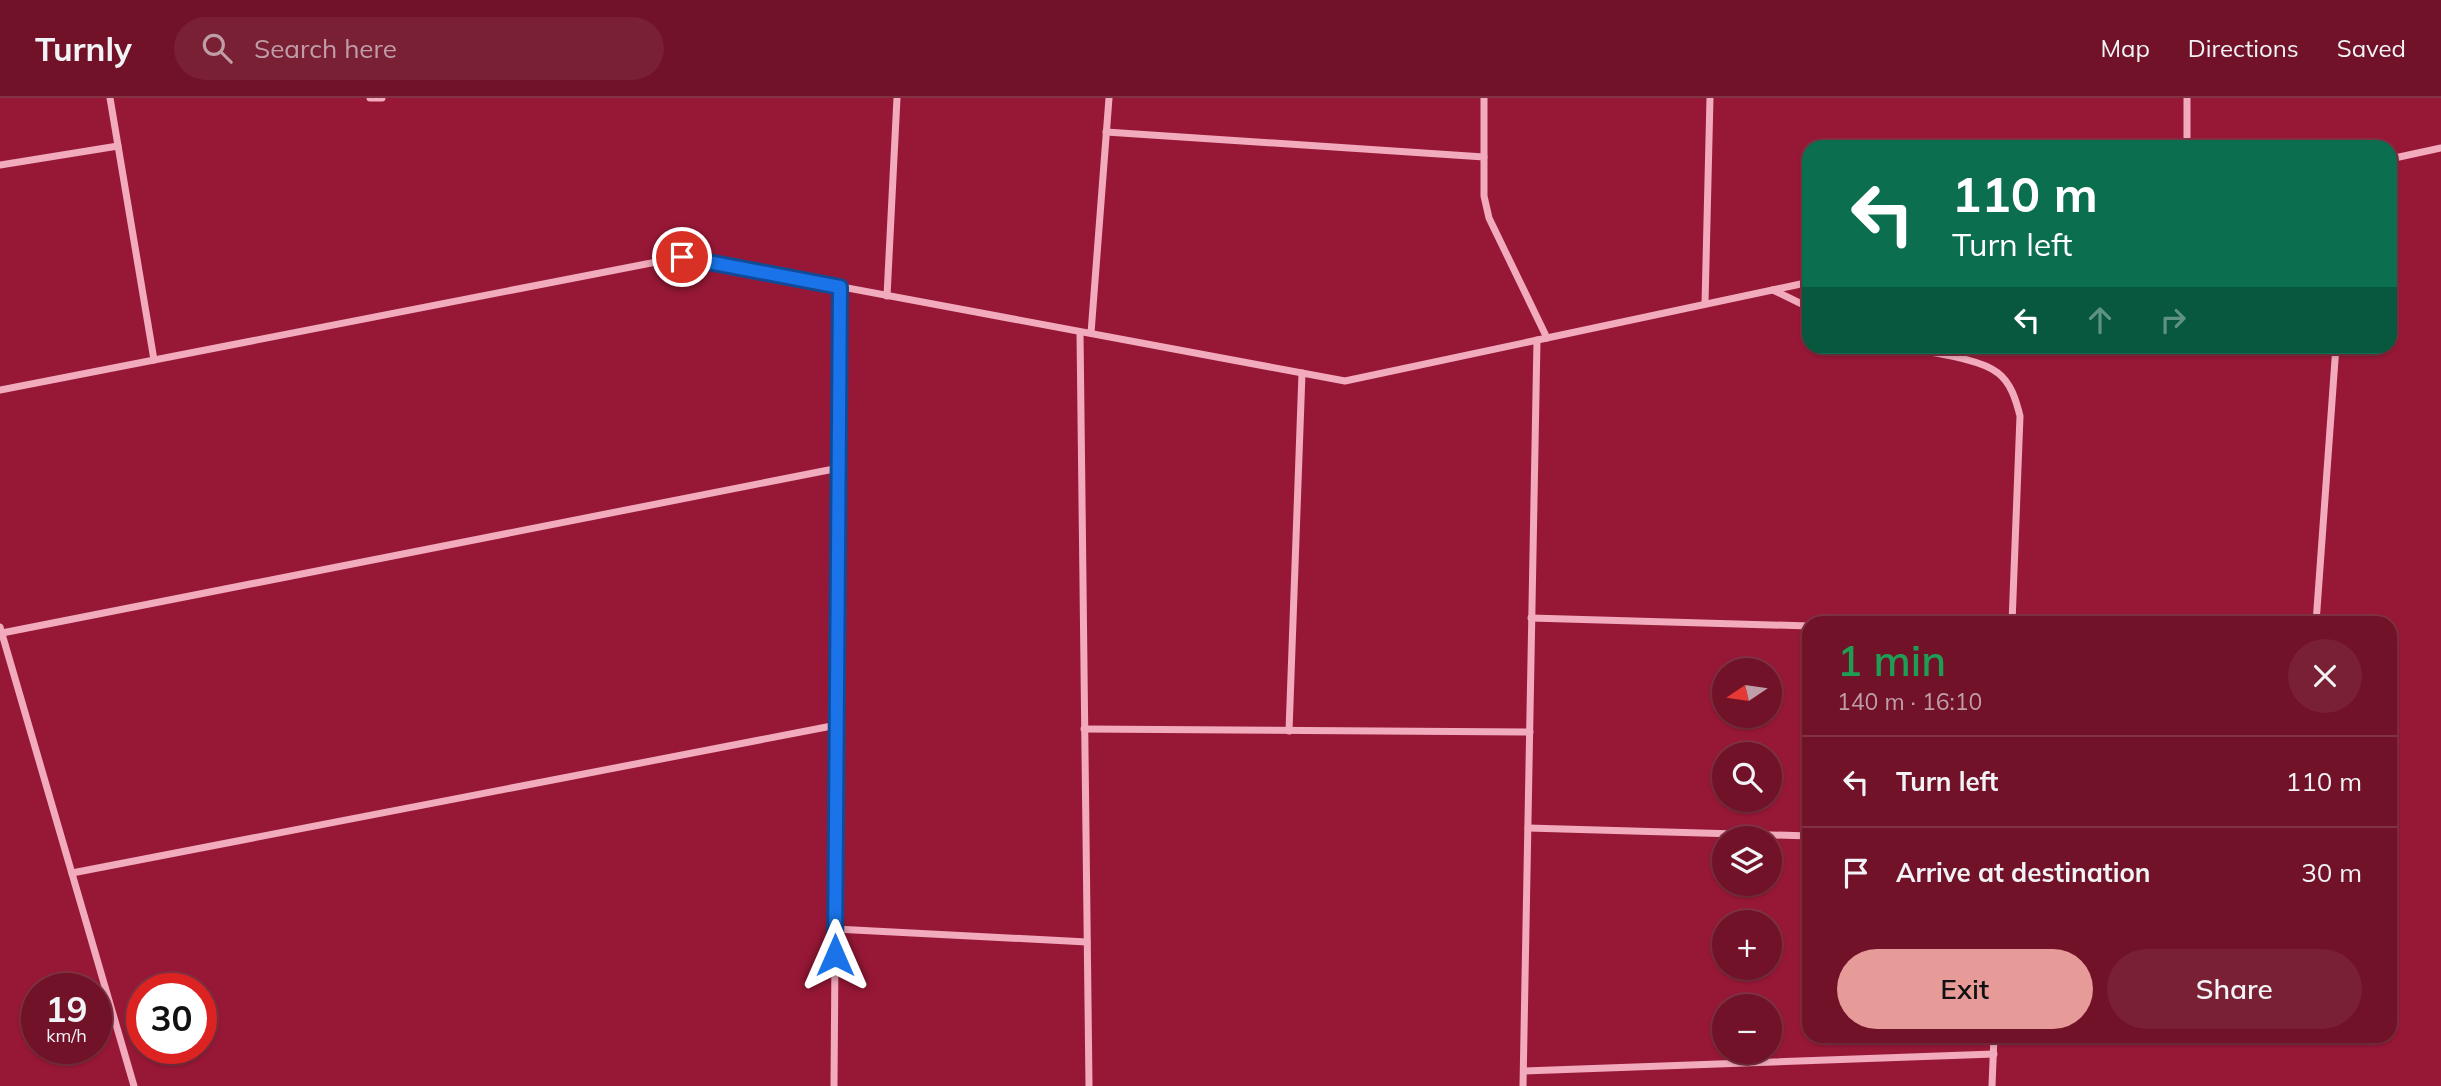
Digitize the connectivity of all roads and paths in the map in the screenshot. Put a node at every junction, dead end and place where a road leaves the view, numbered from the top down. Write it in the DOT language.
graph roads {
  1 [pos="110,98"];
  2 [pos="370,98"];
  3 [pos="382,98"];
  4 [pos="897,98"];
  5 [pos="1109,98"];
  6 [pos="1484,98"];
  7 [pos="1710,98"];
  8 [pos="2187,98"];
  9 [pos="1107,132"];
  10 [pos="2187,140"];
  11 [pos="118,146"];
  12 [pos="2441,148"];
  13 [pos="1484,156"];
  14 [pos="2397,157"];
  15 [pos="0,165"];
  16 [pos="1802,284"];
  17 [pos="840,287"];
  18 [pos="1773,290"];
  19 [pos="887,296"];
  20 [pos="1705,304"];
  21 [pos="1802,304"];
  22 [pos="1080,332"];
  23 [pos="1091,334"];
  24 [pos="1547,338"];
  25 [pos="1537,340"];
  26 [pos="1933,354"];
  27 [pos="2335,354"];
  28 [pos="154,360"];
  29 [pos="1302,373"];
  30 [pos="0,390"];
  31 [pos="839,468"];
  32 [pos="2012,616"];
  33 [pos="2317,616"];
  34 [pos="1531,618"];
  35 [pos="1802,626"];
  36 [pos="1,630"];
  37 [pos="837,725"];
  38 [pos="1084,729"];
  39 [pos="1289,730"];
  40 [pos="1530,732"];
  41 [pos="1528,828"];
  42 [pos="1802,836"];
  43 [pos="72,873"];
  44 [pos="835,929"];
  45 [pos="1087,943"];
  46 [pos="1994,1043"];
  47 [pos="1994,1054"];
  48 [pos="1524,1070"];
  49 [pos="134,1086"];
  50 [pos="834,1086"];
  51 [pos="1089,1086"];
  52 [pos="1523,1086"];
  53 [pos="1992,1086"];
  1 -- 11 [label="street"];
  2 -- 3 [label="street"];
  4 -- 19 [label="street"];
  5 -- 9 [label="street"];
  6 -- 13 [label="street"];
  7 -- 20 [label="street"];
  8 -- 10 [label="street"];
  9 -- 13 [label="street"];
  9 -- 23 [label="street"];
  11 -- 15 [label="street"];
  11 -- 28 [label="street"];
  12 -- 14 [label="street"];
  13 -- 24 [label="street"];
  16 -- 18 [label="street"];
  17 -- 19 [label="street"];
  17 -- 28 [label="street"];
  17 -- 31 [label="street"];
  18 -- 20 [label="street"];
  18 -- 21 [label="street"];
  19 -- 22 [label="street"];
  20 -- 24 [label="street"];
  22 -- 23 [label="street"];
  22 -- 38 [label="street"];
  23 -- 29 [label="street"];
  24 -- 25 [label="street"];
  25 -- 29 [label="street"];
  25 -- 34 [label="street"];
  26 -- 32 [label="street"];
  27 -- 33 [label="street"];
  28 -- 30 [label="street"];
  29 -- 39 [label="street"];
  31 -- 36 [label="street"];
  31 -- 37 [label="street"];
  34 -- 35 [label="street"];
  34 -- 40 [label="street"];
  36 -- 43 [label="street"];
  37 -- 43 [label="street"];
  37 -- 44 [label="street"];
  38 -- 39 [label="street"];
  38 -- 45 [label="street"];
  39 -- 40 [label="street"];
  40 -- 41 [label="street"];
  41 -- 42 [label="street"];
  41 -- 48 [label="street"];
  43 -- 49 [label="street"];
  44 -- 45 [label="street"];
  44 -- 50 [label="street"];
  45 -- 51 [label="street"];
  46 -- 47 [label="street"];
  47 -- 48 [label="street"];
  47 -- 53 [label="street"];
  48 -- 52 [label="street"];
}
